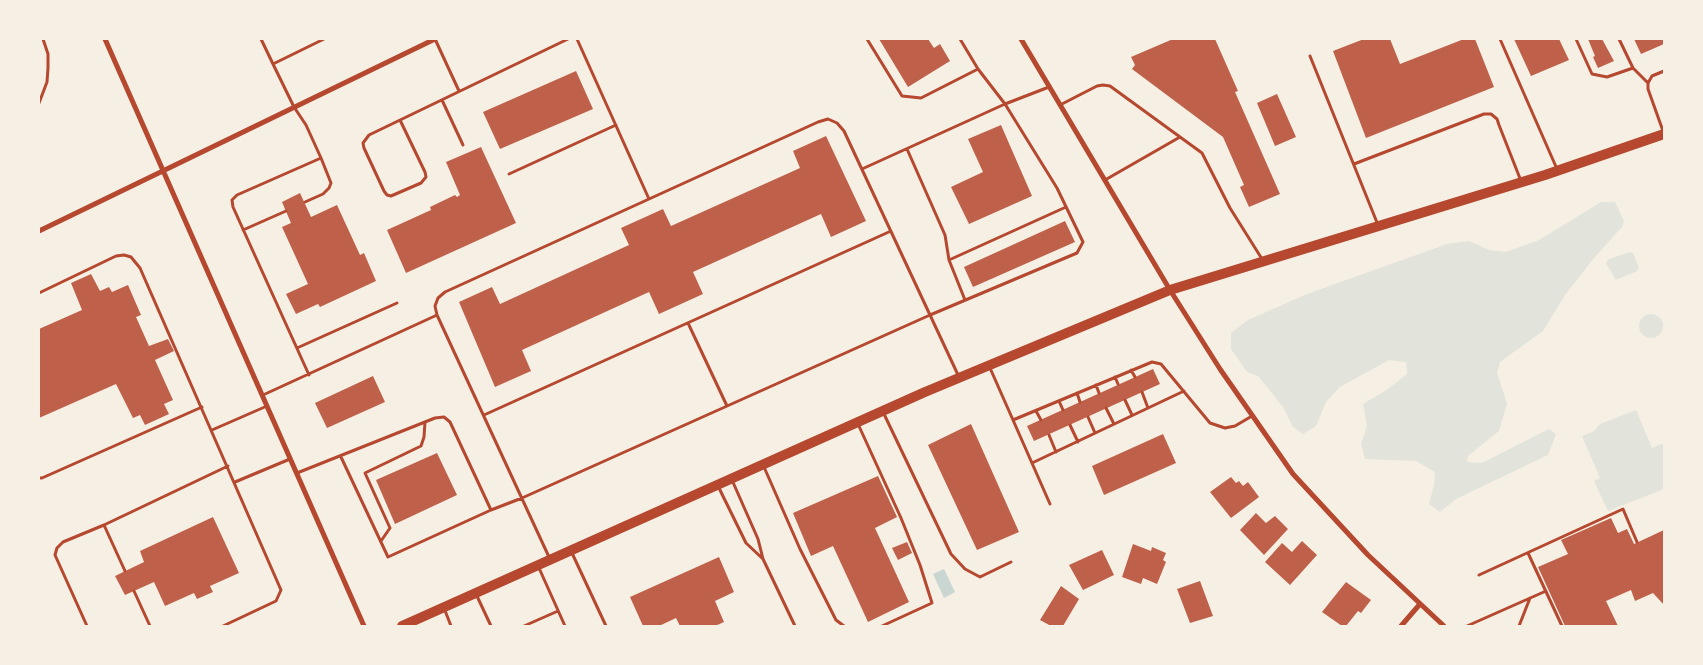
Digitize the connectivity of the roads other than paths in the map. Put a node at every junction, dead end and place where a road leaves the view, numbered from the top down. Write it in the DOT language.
graph roads {
  1 [pos="43,39"];
  2 [pos="105,39"];
  3 [pos="261,39"];
  4 [pos="324,39"];
  5 [pos="435,39"];
  6 [pos="568,39"];
  7 [pos="577,39"];
  8 [pos="867,39"];
  9 [pos="960,39"];
  10 [pos="1022,39"];
  11 [pos="1500,39"];
  12 [pos="1576,39"];
  13 [pos="1619,39"];
  14 [pos="1310,56"];
  15 [pos="273,64"];
  16 [pos="1633,68"];
  17 [pos="978,69"];
  18 [pos="1664,71"];
  19 [pos="1648,83"];
  20 [pos="1050,87"];
  21 [pos="459,91"];
  22 [pos="442,100"];
  23 [pos="39,103"];
  24 [pos="1004,104"];
  25 [pos="1060,105"];
  26 [pos="294,107"];
  27 [pos="400,120"];
  28 [pos="616,125"];
  29 [pos="1664,134"];
  30 [pos="1180,137"];
  31 [pos="463,145"];
  32 [pos="907,149"];
  33 [pos="321,158"];
  34 [pos="1354,164"];
  35 [pos="862,169"];
  36 [pos="163,170"];
  37 [pos="1558,170"];
  38 [pos="509,174"];
  39 [pos="1105,180"];
  40 [pos="1522,182"];
  41 [pos="650,199"];
  42 [pos="304,202"];
  43 [pos="1066,207"];
  44 [pos="286,211"];
  45 [pos="1378,226"];
  46 [pos="243,230"];
  47 [pos="39,231"];
  48 [pos="891,231"];
  49 [pos="949,260"];
  50 [pos="1264,261"];
  51 [pos="1170,290"];
  52 [pos="39,293"];
  53 [pos="965,300"];
  54 [pos="397,303"];
  55 [pos="930,315"];
  56 [pos="438,316"];
  57 [pos="688,323"];
  58 [pos="297,348"];
  59 [pos="989,365"];
  60 [pos="1131,370"];
  61 [pos="309,375"];
  62 [pos="1115,377"];
  63 [pos="1135,377"];
  64 [pos="959,378"];
  65 [pos="1118,384"];
  66 [pos="1096,385"];
  67 [pos="1184,391"];
  68 [pos="1142,392"];
  69 [pos="1076,393"];
  70 [pos="1099,393"];
  71 [pos="262,396"];
  72 [pos="1125,400"];
  73 [pos="1059,401"];
  74 [pos="1080,402"];
  75 [pos="267,406"];
  76 [pos="727,406"];
  77 [pos="202,407"];
  78 [pos="1106,408"];
  79 [pos="1148,408"];
  80 [pos="1063,410"];
  81 [pos="882,411"];
  82 [pos="1036,411"];
  83 [pos="483,415"];
  84 [pos="1132,416"];
  85 [pos="1252,416"];
  86 [pos="1088,417"];
  87 [pos="1013,420"];
  88 [pos="1041,420"];
  89 [pos="425,422"];
  90 [pos="857,422"];
  91 [pos="1114,424"];
  92 [pos="1070,425"];
  93 [pos="212,430"];
  94 [pos="1095,433"];
  95 [pos="1048,435"];
  96 [pos="1078,442"];
  97 [pos="1056,452"];
  98 [pos="341,457"];
  99 [pos="290,459"];
  100 [pos="1032,463"];
  101 [pos="762,464"];
  102 [pos="228,466"];
  103 [pos="297,474"];
  104 [pos="39,478"];
  105 [pos="731,478"];
  106 [pos="235,482"];
  107 [pos="718,485"];
  108 [pos="522,498"];
  109 [pos="1050,504"];
  110 [pos="491,510"];
  111 [pos="104,525"];
  112 [pos="381,541"];
  113 [pos="570,550"];
  114 [pos="550,560"];
  115 [pos="763,560"];
  116 [pos="1012,562"];
  117 [pos="538,565"];
  118 [pos="125,571"];
  119 [pos="134,591"];
  120 [pos="476,593"];
  121 [pos="1420,604"];
  122 [pos="443,608"];
  123 [pos="558,611"];
  124 [pos="87,626"];
  125 [pos="150,626"];
  126 [pos="223,626"];
  127 [pos="364,626"];
  128 [pos="402,626"];
  129 [pos="452,626"];
  130 [pos="491,626"];
  131 [pos="524,626"];
  132 [pos="565,626"];
  133 [pos="606,626"];
  134 [pos="795,626"];
  135 [pos="844,626"];
  136 [pos="882,626"];
  137 [pos="1401,626"];
  138 [pos="1444,626"];
  1 -- 23 [label="lane"];
  2 -- 36 [label="street"];
  3 -- 15 [label="lane"];
  4 -- 15 [label="lane"];
  5 -- 21 [label="lane"];
  5 -- 26 [label="street"];
  6 -- 21 [label="lane"];
  7 -- 28 [label="lane"];
  8 -- 17 [label="lane"];
  9 -- 17 [label="lane"];
  10 -- 20 [label="street"];
  11 -- 37 [label="lane"];
  12 -- 16 [label="lane"];
  13 -- 16 [label="lane"];
  14 -- 34 [label="lane"];
  15 -- 26 [label="lane"];
  16 -- 19 [label="lane"];
  17 -- 24 [label="lane"];
  18 -- 19 [label="lane"];
  19 -- 29 [label="lane"];
  20 -- 24 [label="lane"];
  20 -- 25 [label="street"];
  21 -- 22 [label="lane"];
  22 -- 27 [label="lane"];
  22 -- 31 [label="lane"];
  24 -- 32 [label="lane"];
  24 -- 43 [label="lane"];
  25 -- 30 [label="lane"];
  25 -- 39 [label="street"];
  26 -- 33 [label="lane"];
  26 -- 36 [label="street"];
  27 -- 27 [label="lane"];
  28 -- 38 [label="lane"];
  28 -- 41 [label="lane"];
  29 -- 37 [label="main road"];
  30 -- 39 [label="lane"];
  30 -- 50 [label="lane"];
  32 -- 35 [label="lane"];
  32 -- 49 [label="lane"];
  33 -- 42 [label="lane"];
  33 -- 46 [label="lane"];
  34 -- 40 [label="lane"];
  34 -- 45 [label="lane"];
  35 -- 41 [label="lane"];
  35 -- 48 [label="lane"];
  36 -- 47 [label="street"];
  36 -- 71 [label="street"];
  37 -- 40 [label="main road"];
  39 -- 51 [label="street"];
  40 -- 45 [label="main road"];
  41 -- 56 [label="lane"];
  43 -- 49 [label="lane"];
  43 -- 53 [label="lane"];
  44 -- 46 [label="lane"];
  45 -- 50 [label="main road"];
  46 -- 58 [label="lane"];
  48 -- 55 [label="lane"];
  48 -- 57 [label="lane"];
  49 -- 53 [label="lane"];
  50 -- 51 [label="main road"];
  51 -- 59 [label="main road"];
  51 -- 85 [label="street"];
  52 -- 77 [label="lane"];
  53 -- 55 [label="lane"];
  54 -- 58 [label="lane"];
  55 -- 64 [label="lane"];
  55 -- 76 [label="lane"];
  56 -- 61 [label="lane"];
  56 -- 83 [label="lane"];
  57 -- 76 [label="lane"];
  57 -- 83 [label="lane"];
  58 -- 61 [label="lane"];
  59 -- 64 [label="main road"];
  59 -- 87 [label="lane"];
  60 -- 62 [label="lane"];
  60 -- 63 [label="lane"];
  60 -- 67 [label="lane"];
  61 -- 71 [label="lane"];
  62 -- 65 [label="lane"];
  62 -- 66 [label="lane"];
  64 -- 81 [label="main road"];
  66 -- 69 [label="lane"];
  66 -- 70 [label="lane"];
  67 -- 79 [label="lane"];
  67 -- 85 [label="lane"];
  68 -- 79 [label="lane"];
  69 -- 73 [label="lane"];
  69 -- 74 [label="lane"];
  71 -- 75 [label="street"];
  72 -- 84 [label="lane"];
  73 -- 80 [label="lane"];
  73 -- 82 [label="lane"];
  75 -- 93 [label="lane"];
  75 -- 99 [label="street"];
  76 -- 108 [label="lane"];
  77 -- 93 [label="lane"];
  77 -- 104 [label="lane"];
  78 -- 91 [label="lane"];
  79 -- 84 [label="lane"];
  81 -- 90 [label="main road"];
  81 -- 116 [label="lane"];
  82 -- 87 [label="lane"];
  82 -- 88 [label="lane"];
  83 -- 108 [label="lane"];
  84 -- 91 [label="lane"];
  85 -- 121 [label="street"];
  86 -- 94 [label="lane"];
  87 -- 100 [label="lane"];
  89 -- 98 [label="lane"];
  89 -- 110 [label="lane"];
  89 -- 112 [label="lane"];
  90 -- 101 [label="main road"];
  90 -- 136 [label="lane"];
  91 -- 94 [label="lane"];
  92 -- 96 [label="lane"];
  93 -- 102 [label="lane"];
  94 -- 96 [label="lane"];
  95 -- 97 [label="lane"];
  96 -- 97 [label="lane"];
  97 -- 100 [label="lane"];
  98 -- 103 [label="lane"];
  98 -- 112 [label="lane"];
  99 -- 103 [label="street"];
  99 -- 106 [label="lane"];
  100 -- 109 [label="lane"];
  101 -- 105 [label="main road"];
  101 -- 135 [label="lane"];
  102 -- 106 [label="lane"];
  102 -- 111 [label="lane"];
  103 -- 127 [label="street"];
  105 -- 107 [label="main road"];
  105 -- 115 [label="lane"];
  106 -- 126 [label="lane"];
  107 -- 113 [label="main road"];
  107 -- 115 [label="lane"];
  108 -- 110 [label="lane"];
  108 -- 114 [label="lane"];
  110 -- 112 [label="lane"];
  111 -- 118 [label="lane"];
  111 -- 124 [label="lane"];
  113 -- 114 [label="main road"];
  113 -- 133 [label="lane"];
  114 -- 117 [label="main road"];
  115 -- 134 [label="lane"];
  117 -- 120 [label="main road"];
  117 -- 123 [label="lane"];
  119 -- 125 [label="lane"];
  120 -- 122 [label="main road"];
  120 -- 130 [label="lane"];
  121 -- 137 [label="street"];
  121 -- 138 [label="street"];
  122 -- 128 [label="main road"];
  122 -- 129 [label="lane"];
  123 -- 131 [label="lane"];
  123 -- 132 [label="lane"];
}
